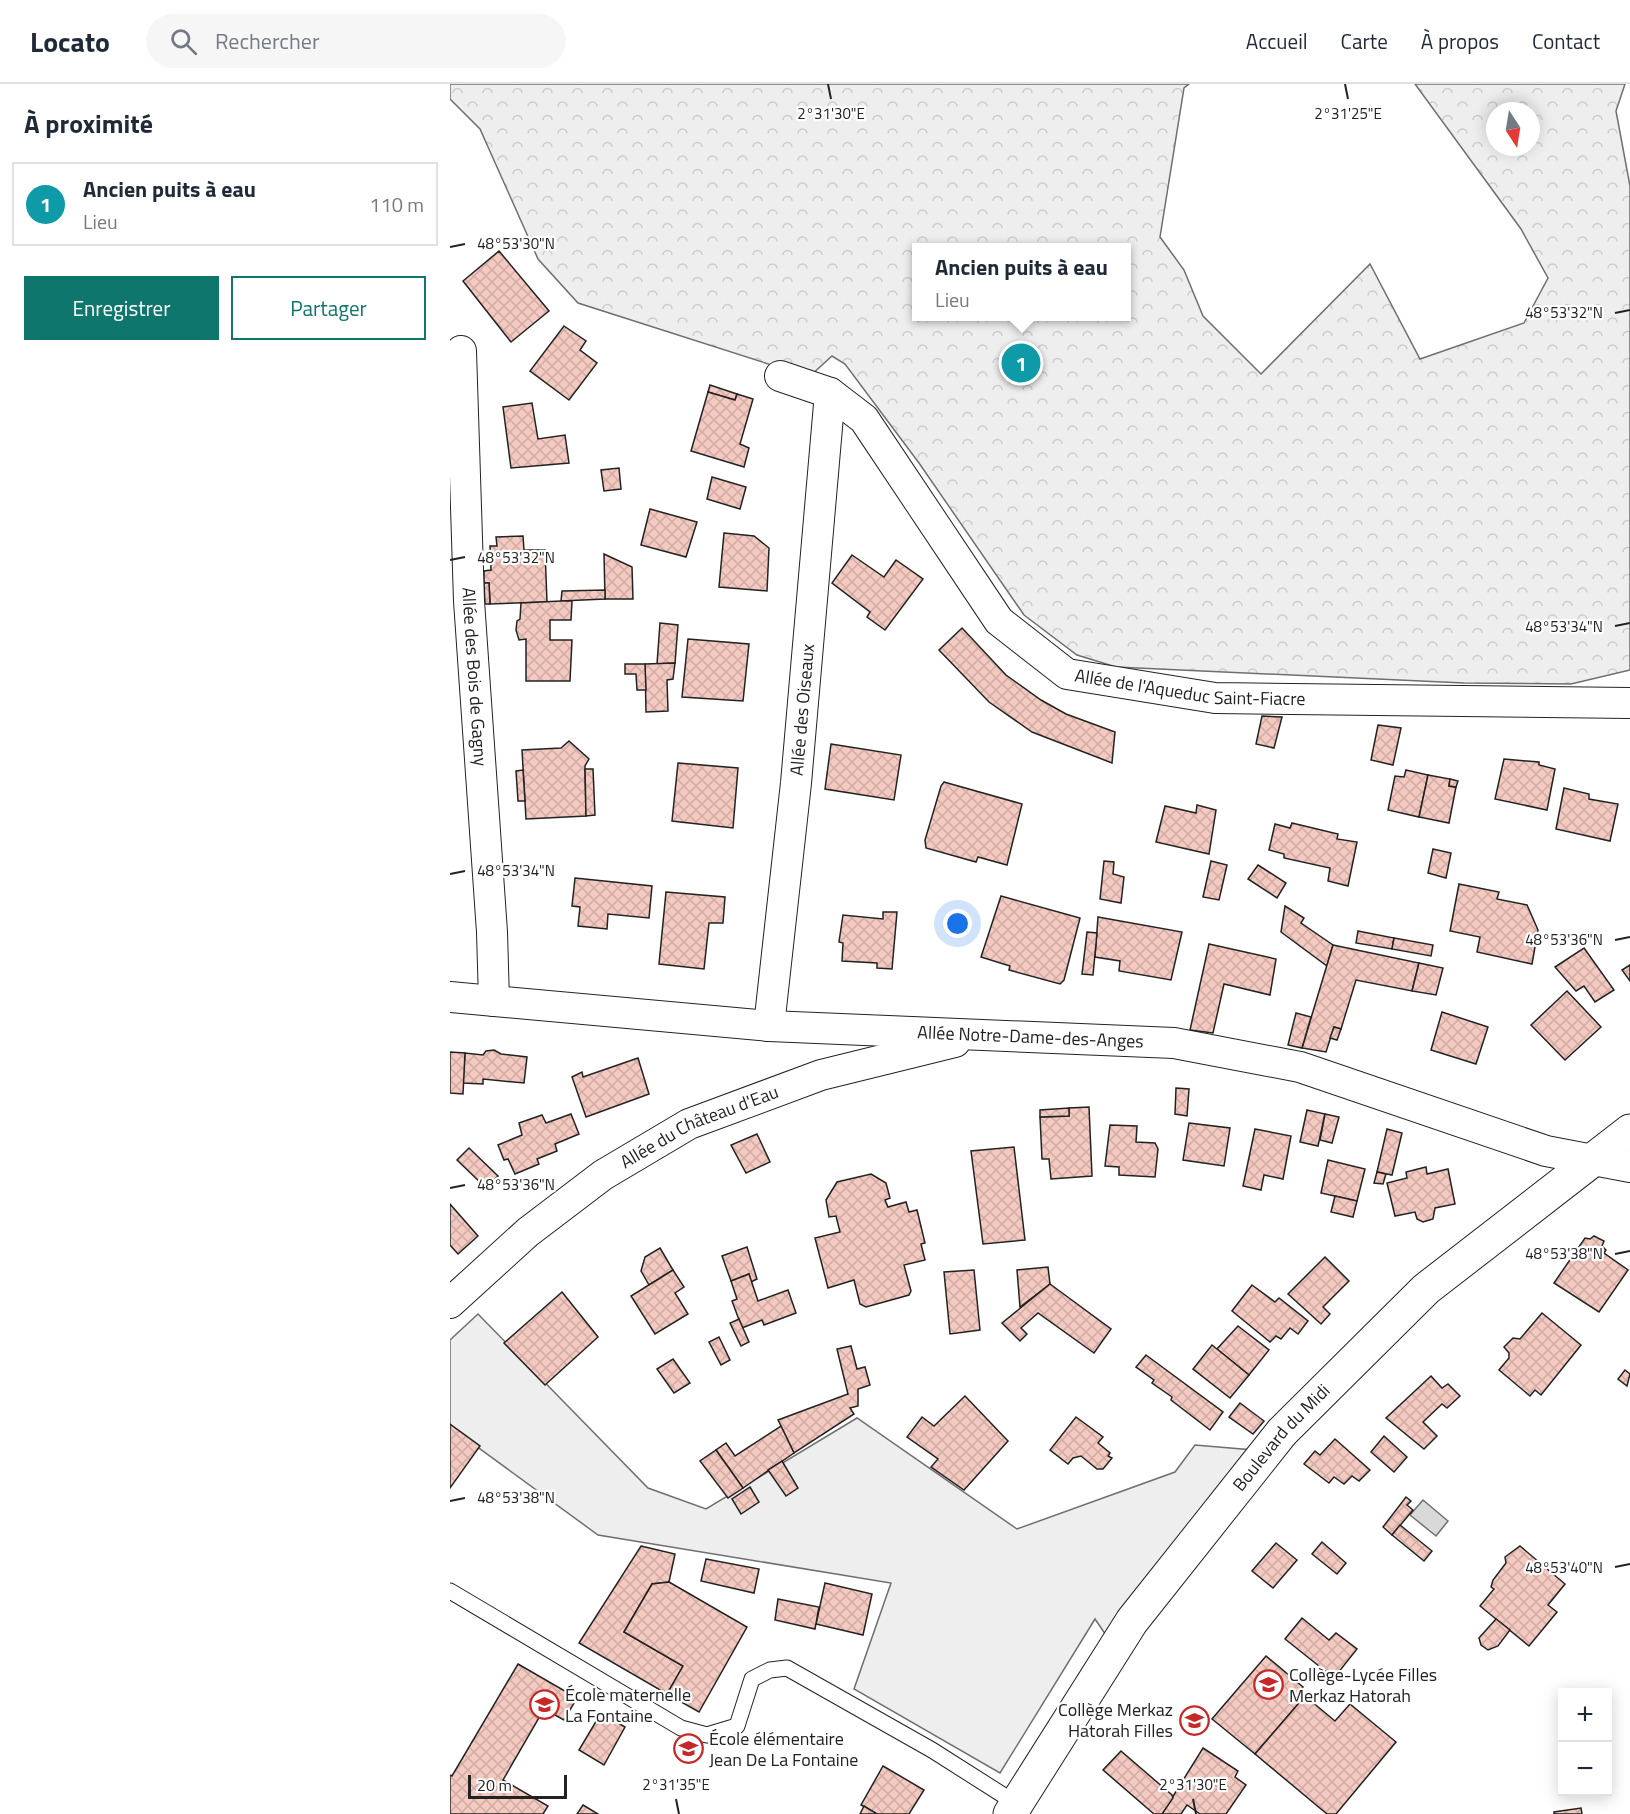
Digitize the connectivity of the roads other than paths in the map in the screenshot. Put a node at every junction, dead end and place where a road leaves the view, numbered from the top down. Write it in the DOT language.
graph roads {
  1 [pos="461,351"];
  2 [pos="780,376"];
  3 [pos="830,393"];
  4 [pos="456,469"];
  5 [pos="1630,703"];
  6 [pos="450,997"];
  7 [pos="494,1001"];
  8 [pos="769,1026"];
  9 [pos="990,1034"];
  10 [pos="1630,1131"];
  11 [pos="1595,1158"];
  12 [pos="1630,1167"];
  13 [pos="450,1303"];
  14 [pos="450,1591"];
  15 [pos="1014,1809"];
  1 -- 4 [label="street, Allée des Bois de Gagny"];
  2 -- 3 [label="street, Allée de l'Aqueduc Saint-Fiacre"];
  3 -- 5 [label="street, Allée de l'Aqueduc Saint-Fiacre"];
  3 -- 8 [label="street, Allée des Oiseaux"];
  4 -- 7 [label="street, Allée des Bois de Gagny"];
  6 -- 7 [label="street, Allée Notre-Dame-des-Anges"];
  7 -- 8 [label="street, Allée Notre-Dame-des-Anges"];
  8 -- 9 [label="street, Allée Notre-Dame-des-Anges"];
  9 -- 11 [label="street, Allée Notre-Dame-des-Anges"];
  9 -- 13 [label="street, Allée du Château d'Eau"];
  10 -- 11 [label="street, Boulevard du Midi"];
  11 -- 12 [label="street, Allée Notre-Dame-des-Anges"];
  11 -- 15 [label="street, Boulevard du Midi"];
  14 -- 15 [label="lane"];
}
